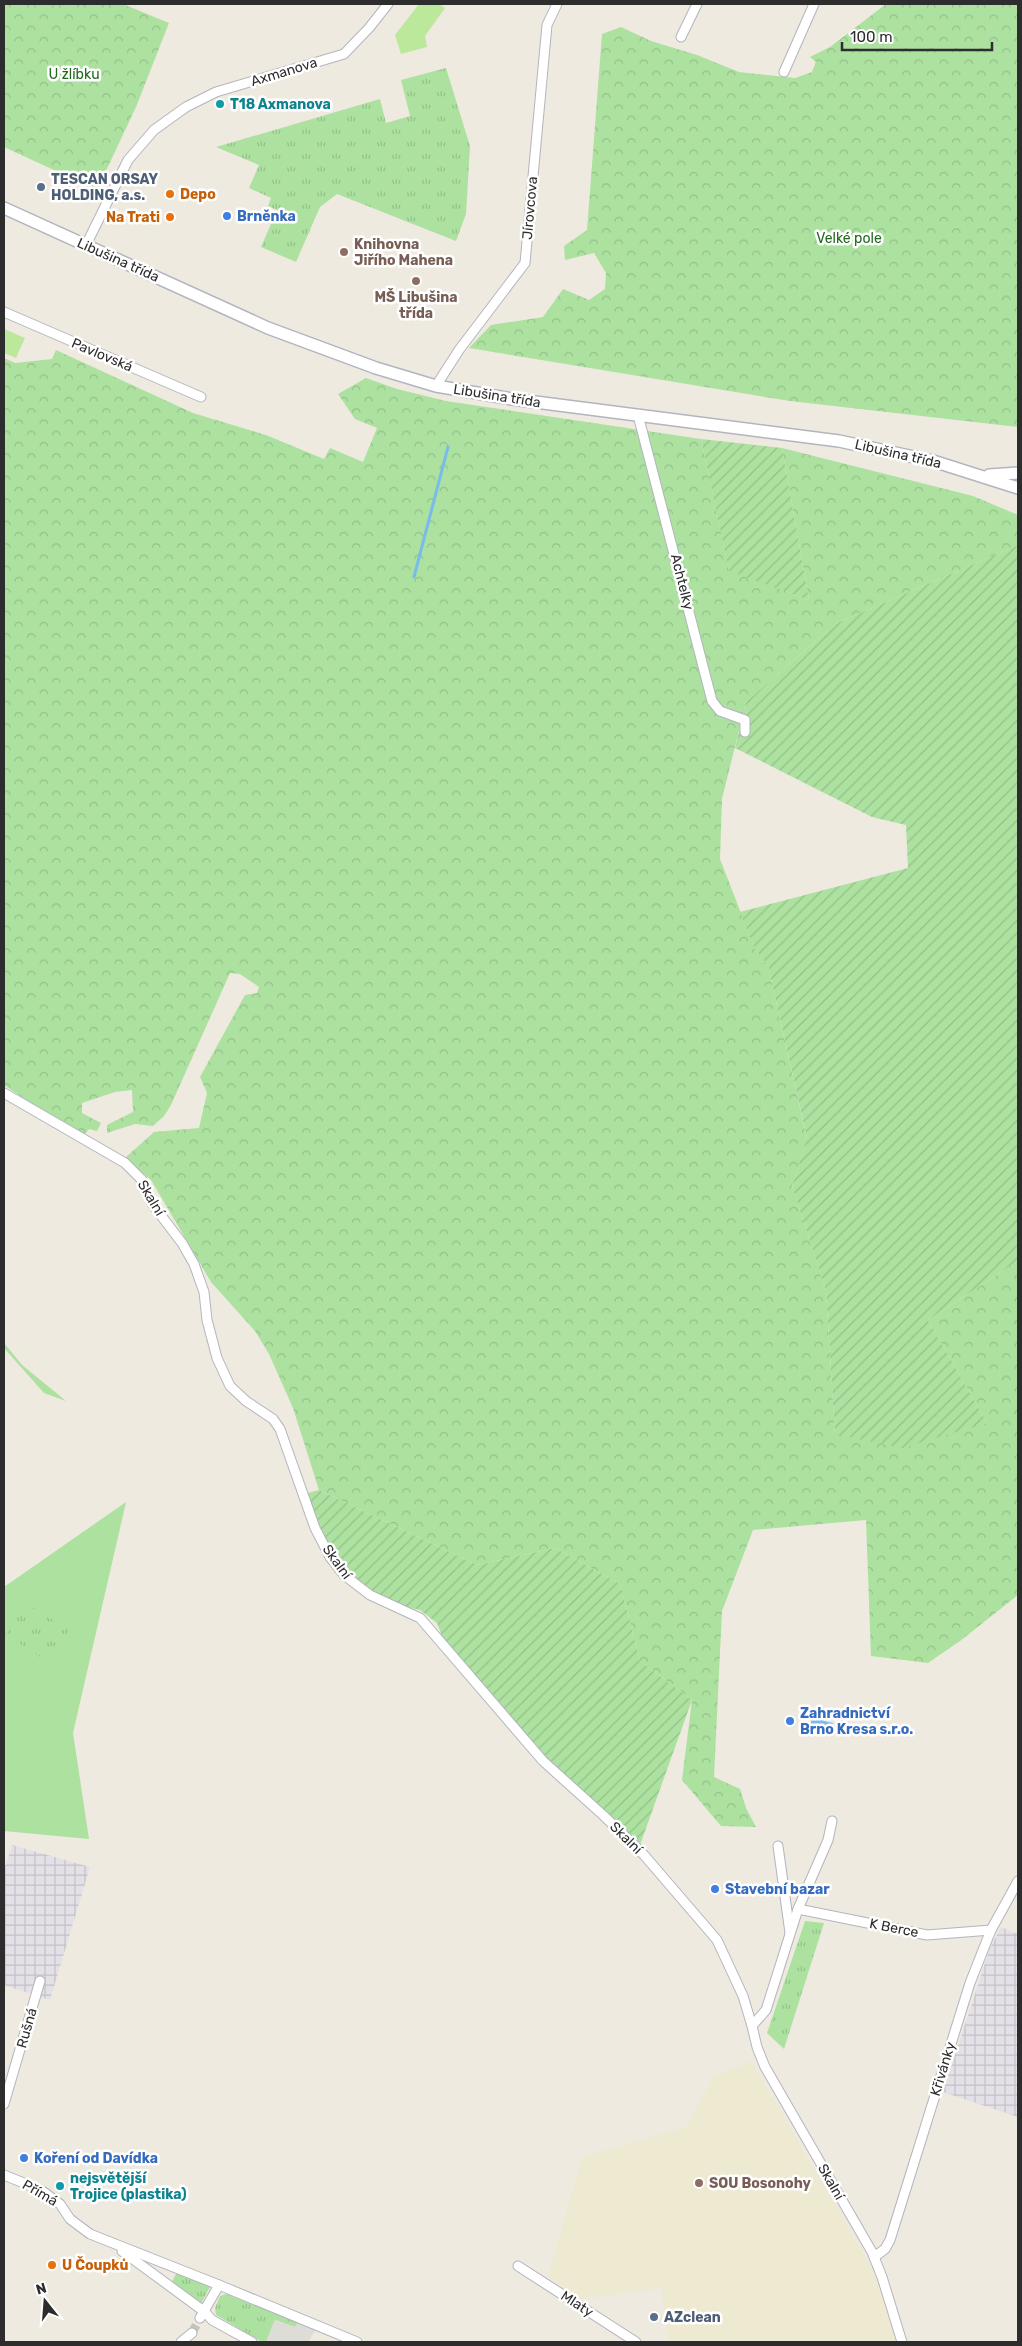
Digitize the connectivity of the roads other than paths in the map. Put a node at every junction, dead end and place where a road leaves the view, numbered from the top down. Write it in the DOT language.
graph roads {
  1 [pos="388,4"];
  2 [pos="557,4"];
  3 [pos="696,4"];
  4 [pos="814,4"];
  5 [pos="681,37"];
  6 [pos="784,72"];
  7 [pos="4,208"];
  8 [pos="86,245"];
  9 [pos="4,312"];
  10 [pos="436,386"];
  11 [pos="200,397"];
  12 [pos="638,414"];
  13 [pos="1018,473"];
  14 [pos="977,474"];
  15 [pos="1018,488"];
  16 [pos="744,732"];
  17 [pos="4,1093"];
  18 [pos="832,1821"];
  19 [pos="778,1846"];
  20 [pos="1018,1881"];
  21 [pos="798,1909"];
  22 [pos="991,1930"];
  23 [pos="790,1936"];
  24 [pos="40,1981"];
  25 [pos="752,2026"];
  26 [pos="4,2104"];
  27 [pos="4,2175"];
  28 [pos="117,2246"];
  29 [pos="874,2257"];
  30 [pos="518,2266"];
  31 [pos="220,2284"];
  32 [pos="202,2315"];
  33 [pos="192,2333"];
  34 [pos="181,2342"];
  35 [pos="252,2342"];
  36 [pos="357,2342"];
  37 [pos="636,2342"];
  38 [pos="902,2342"];
  1 -- 8 [label="street, Axmanova"];
  2 -- 10 [label="street, Jírovcova"];
  3 -- 5 [label="street"];
  4 -- 6 [label="street"];
  7 -- 8 [label="street, Libušina třída"];
  8 -- 10 [label="street, Libušina třída"];
  9 -- 11 [label="street, Pavlovská"];
  10 -- 12 [label="street, Libušina třída"];
  12 -- 14 [label="street, Libušina třída"];
  12 -- 16 [label="street, Achtelky"];
  13 -- 14 [label="street"];
  14 -- 15 [label="street, Libušina třída"];
  17 -- 25 [label="street, Skalní"];
  18 -- 21 [label="street"];
  19 -- 23 [label="street"];
  20 -- 22 [label="street, Křivánky"];
  21 -- 22 [label="street, K Berce"];
  21 -- 23 [label="street"];
  22 -- 29 [label="street, Křivánky"];
  23 -- 25 [label="street"];
  24 -- 26 [label="street, Rušná"];
  25 -- 29 [label="street, Skalní"];
  27 -- 28 [label="street, Přímá"];
  28 -- 31 [label="street"];
  28 -- 32 [label="street"];
  29 -- 38 [label="street, Skalní"];
  30 -- 37 [label="street, Mlaty"];
  31 -- 32 [label="street"];
  31 -- 36 [label="street"];
  32 -- 35 [label="street"];
  33 -- 34 [label="street"];
}
